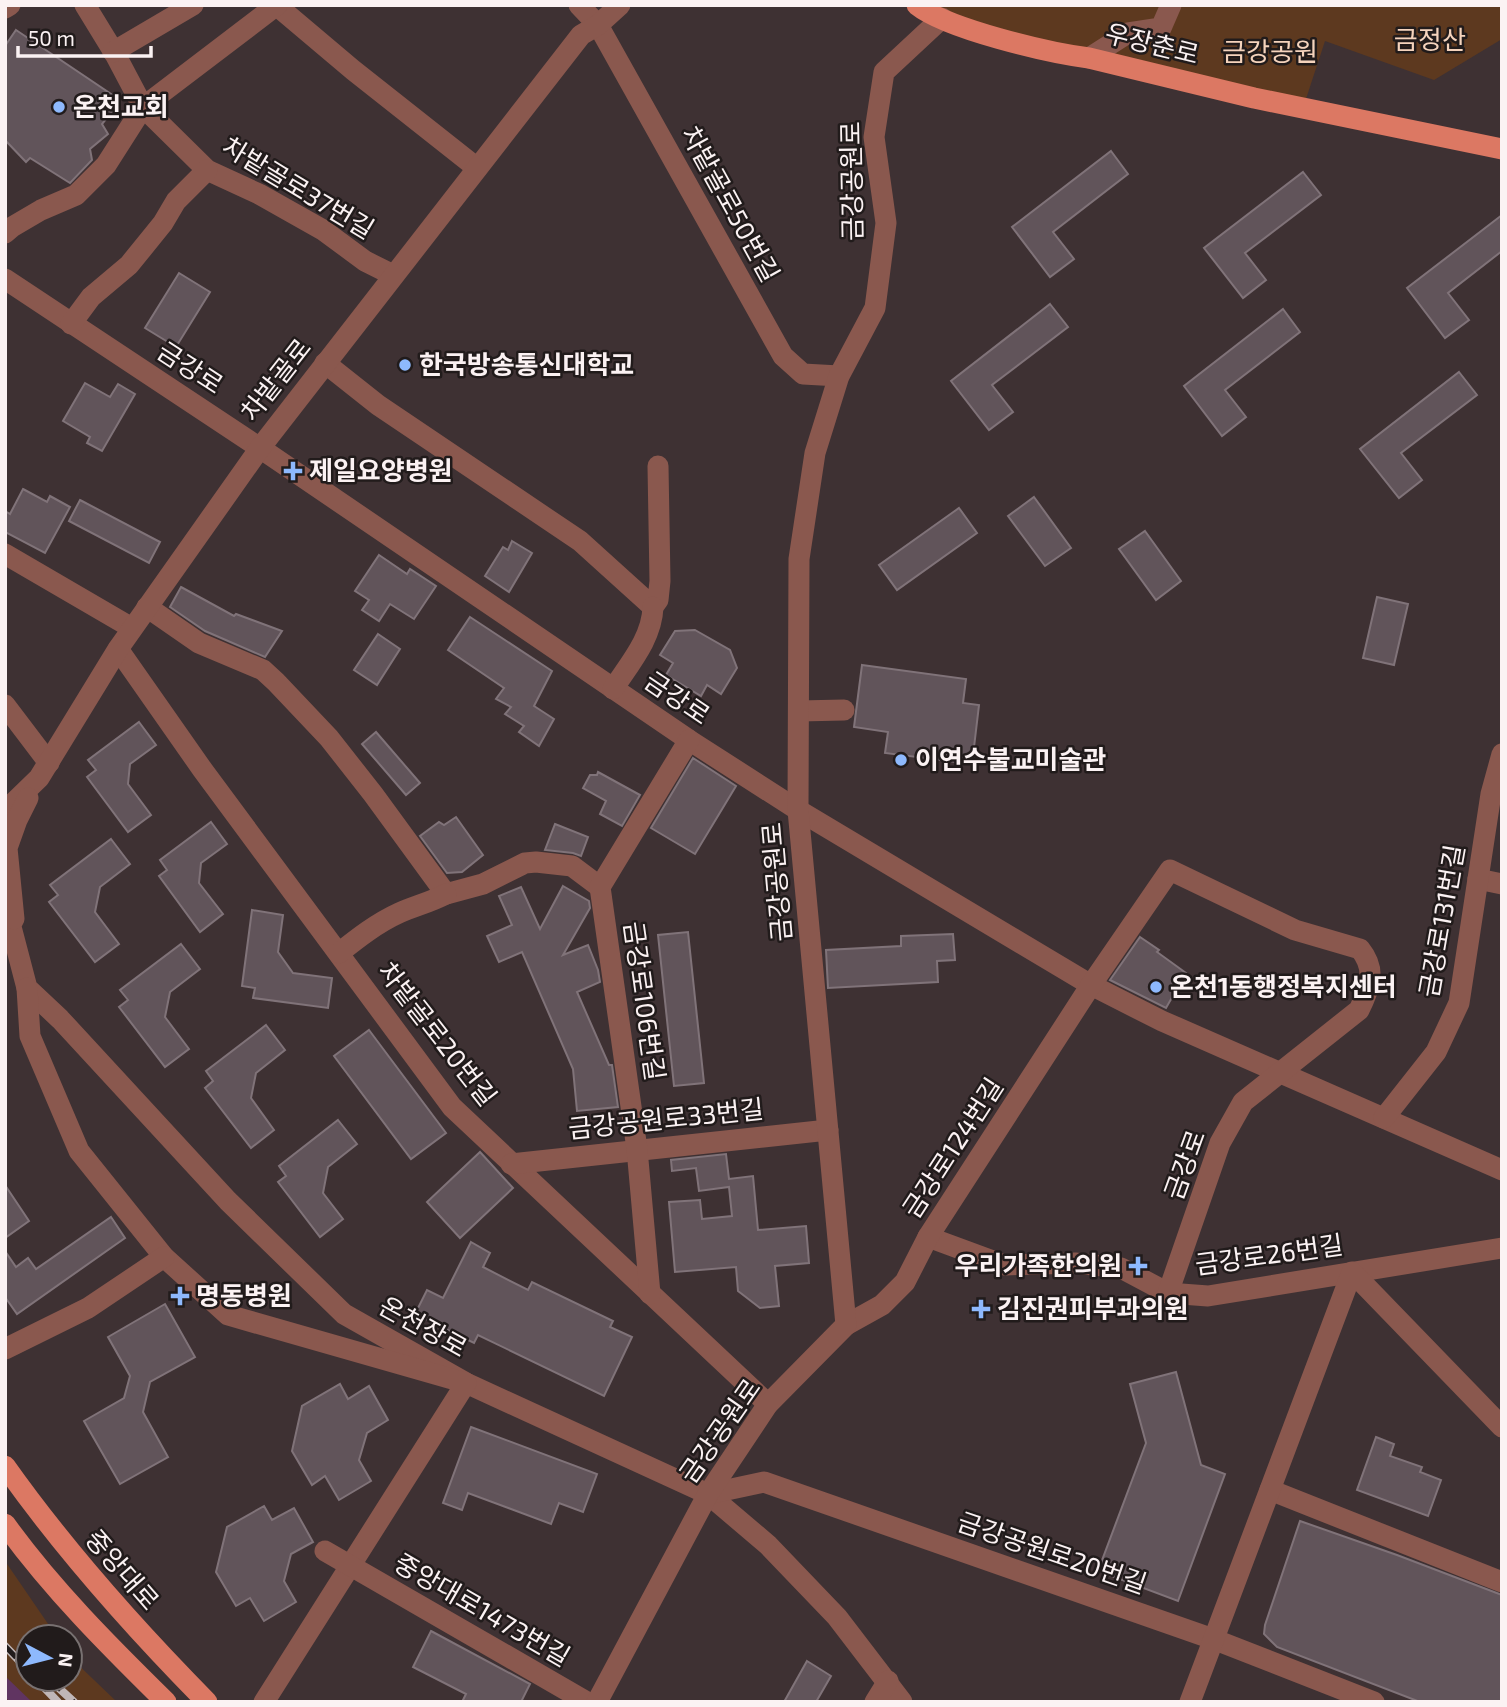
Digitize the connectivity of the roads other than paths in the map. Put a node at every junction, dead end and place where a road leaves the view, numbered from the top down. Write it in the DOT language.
graph roads {
  1 [pos="85,5"];
  2 [pos="193,5"];
  3 [pos="277,5"];
  4 [pos="579,5"];
  5 [pos="620,5"];
  6 [pos="917,5"];
  7 [pos="1171,5"];
  8 [pos="942,18"];
  9 [pos="598,26"];
  10 [pos="113,52"];
  11 [pos="1089,58"];
  12 [pos="143,107"];
  13 [pos="1502,149"];
  14 [pos="477,168"];
  15 [pos="206,170"];
  16 [pos="5,233"];
  17 [pos="393,275"];
  18 [pos="5,279"];
  19 [pos="71,324"];
  20 [pos="325,363"];
  21 [pos="839,376"];
  22 [pos="260,447"];
  23 [pos="658,466"];
  24 [pos="5,554"];
  25 [pos="146,607"];
  26 [pos="653,607"];
  27 [pos="132,628"];
  28 [pos="118,649"];
  29 [pos="613,689"];
  30 [pos="5,705"];
  31 [pos="844,709"];
  32 [pos="799,711"];
  33 [pos="689,740"];
  34 [pos="1502,754"];
  35 [pos="44,771"];
  36 [pos="5,789"];
  37 [pos="798,810"];
  38 [pos="5,811"];
  39 [pos="1478,879"];
  40 [pos="1502,884"];
  41 [pos="600,887"];
  42 [pos="446,894"];
  43 [pos="5,904"];
  44 [pos="10,932"];
  45 [pos="339,953"];
  46 [pos="1091,985"];
  47 [pos="27,988"];
  48 [pos="1279,1072"];
  49 [pos="1384,1118"];
  50 [pos="828,1130"];
  51 [pos="637,1149"];
  52 [pos="510,1164"];
  53 [pos="1502,1170"];
  54 [pos="928,1237"];
  55 [pos="1502,1248"];
  56 [pos="164,1256"];
  57 [pos="1352,1272"];
  58 [pos="1168,1293"];
  59 [pos="650,1294"];
  60 [pos="846,1325"];
  61 [pos="5,1349"];
  62 [pos="466,1383"];
  63 [pos="768,1404"];
  64 [pos="1502,1427"];
  65 [pos="5,1466"];
  66 [pos="1270,1490"];
  67 [pos="708,1494"];
  68 [pos="5,1524"];
  69 [pos="325,1551"];
  70 [pos="349,1566"];
  71 [pos="1502,1582"];
  72 [pos="1213,1639"];
  73 [pos="888,1681"];
  74 [pos="166,1702"];
  75 [pos="207,1702"];
  76 [pos="264,1702"];
  77 [pos="587,1702"];
  78 [pos="597,1702"];
  79 [pos="875,1702"];
  80 [pos="902,1702"];
  81 [pos="1191,1702"];
  82 [pos="1374,1702"];
  1 -- 10 [label="street, 차밭골로37번길"];
  2 -- 10 [label="street"];
  3 -- 12 [label="street"];
  3 -- 14 [label="street"];
  4 -- 9 [label="street, 차밭골로50번길"];
  5 -- 9 [label="street, 차밭골로"];
  6 -- 8 [label="main road, 우장춘로"];
  7 -- 11 [label="street"];
  8 -- 11 [label="main road, 우장춘로"];
  8 -- 21 [label="street, 금강공원로"];
  9 -- 14 [label="street, 차밭골로"];
  9 -- 21 [label="street, 차밭골로50번길"];
  10 -- 12 [label="street, 차밭골로37번길"];
  11 -- 13 [label="main road, 우장춘로"];
  12 -- 15 [label="street, 차밭골로37번길"];
  12 -- 16 [label="street"];
  14 -- 17 [label="street, 차밭골로"];
  15 -- 17 [label="street, 차밭골로37번길"];
  15 -- 19 [label="street"];
  17 -- 20 [label="street, 차밭골로"];
  18 -- 19 [label="street, 금강로"];
  19 -- 22 [label="street, 금강로"];
  20 -- 22 [label="street, 차밭골로"];
  20 -- 26 [label="street"];
  21 -- 32 [label="street, 금강공원로"];
  22 -- 25 [label="street, 차밭골로"];
  22 -- 29 [label="street, 금강로"];
  23 -- 26 [label="street"];
  24 -- 27 [label="street"];
  25 -- 27 [label="street, 차밭골로"];
  25 -- 42 [label="street"];
  26 -- 29 [label="street"];
  27 -- 28 [label="street, 차밭골로"];
  28 -- 35 [label="street, 차밭골로"];
  28 -- 45 [label="street, 차밭골로20번길"];
  29 -- 33 [label="street, 금강로"];
  30 -- 35 [label="street"];
  31 -- 32 [label="street"];
  32 -- 37 [label="street, 금강공원로"];
  33 -- 37 [label="street, 금강로"];
  33 -- 41 [label="street"];
  34 -- 39 [label="street, 금강로131번길"];
  35 -- 36 [label="street"];
  35 -- 38 [label="street, 차밭골로"];
  35 -- 44 [label="street"];
  37 -- 46 [label="street, 금강로"];
  37 -- 50 [label="street, 금강공원로"];
  39 -- 40 [label="street"];
  39 -- 49 [label="street, 금강로131번길"];
  41 -- 42 [label="street"];
  41 -- 51 [label="street, 금강로106번길"];
  42 -- 45 [label="street"];
  43 -- 44 [label="street"];
  44 -- 47 [label="street"];
  45 -- 52 [label="street, 차밭골로20번길"];
  46 -- 48 [label="street, 금강로"];
  46 -- 48 [label="street, 금강로124번길"];
  46 -- 54 [label="street, 금강로124번길"];
  47 -- 56 [label="street"];
  47 -- 62 [label="street, 온천장로"];
  48 -- 49 [label="street, 금강로"];
  48 -- 58 [label="street, 금강로"];
  49 -- 53 [label="street, 금강로"];
  50 -- 51 [label="street, 금강공원로33번길"];
  50 -- 60 [label="street, 금강공원로"];
  51 -- 52 [label="street, 금강공원로33번길"];
  51 -- 59 [label="street, 금강로106번길"];
  52 -- 59 [label="street, 차밭골로20번길"];
  54 -- 58 [label="street, 금강로26번길"];
  54 -- 60 [label="street, 금강로124번길"];
  55 -- 57 [label="street, 금강로26번길"];
  56 -- 61 [label="street"];
  56 -- 62 [label="street"];
  57 -- 58 [label="street, 금강로26번길"];
  57 -- 64 [label="street"];
  57 -- 66 [label="street"];
  59 -- 63 [label="street, 차밭골로20번길"];
  60 -- 63 [label="street, 금강공원로"];
  62 -- 67 [label="street, 온천장로"];
  62 -- 70 [label="street, 중앙대로1473번길"];
  63 -- 67 [label="street, 금강공원로"];
  65 -- 75 [label="main road, 중앙대로"];
  66 -- 71 [label="street"];
  66 -- 72 [label="street"];
  67 -- 72 [label="street, 금강공원로20번길"];
  67 -- 73 [label="street, 온천장로"];
  67 -- 78 [label="street, 금강공원로"];
  68 -- 74 [label="main road"];
  69 -- 70 [label="street"];
  70 -- 76 [label="street, 중앙대로1473번길"];
  70 -- 77 [label="street, 중앙대로1473번길"];
  72 -- 81 [label="street"];
  72 -- 82 [label="street, 금강공원로20번길"];
  73 -- 79 [label="street"];
  73 -- 80 [label="street, 온천장로"];
}
